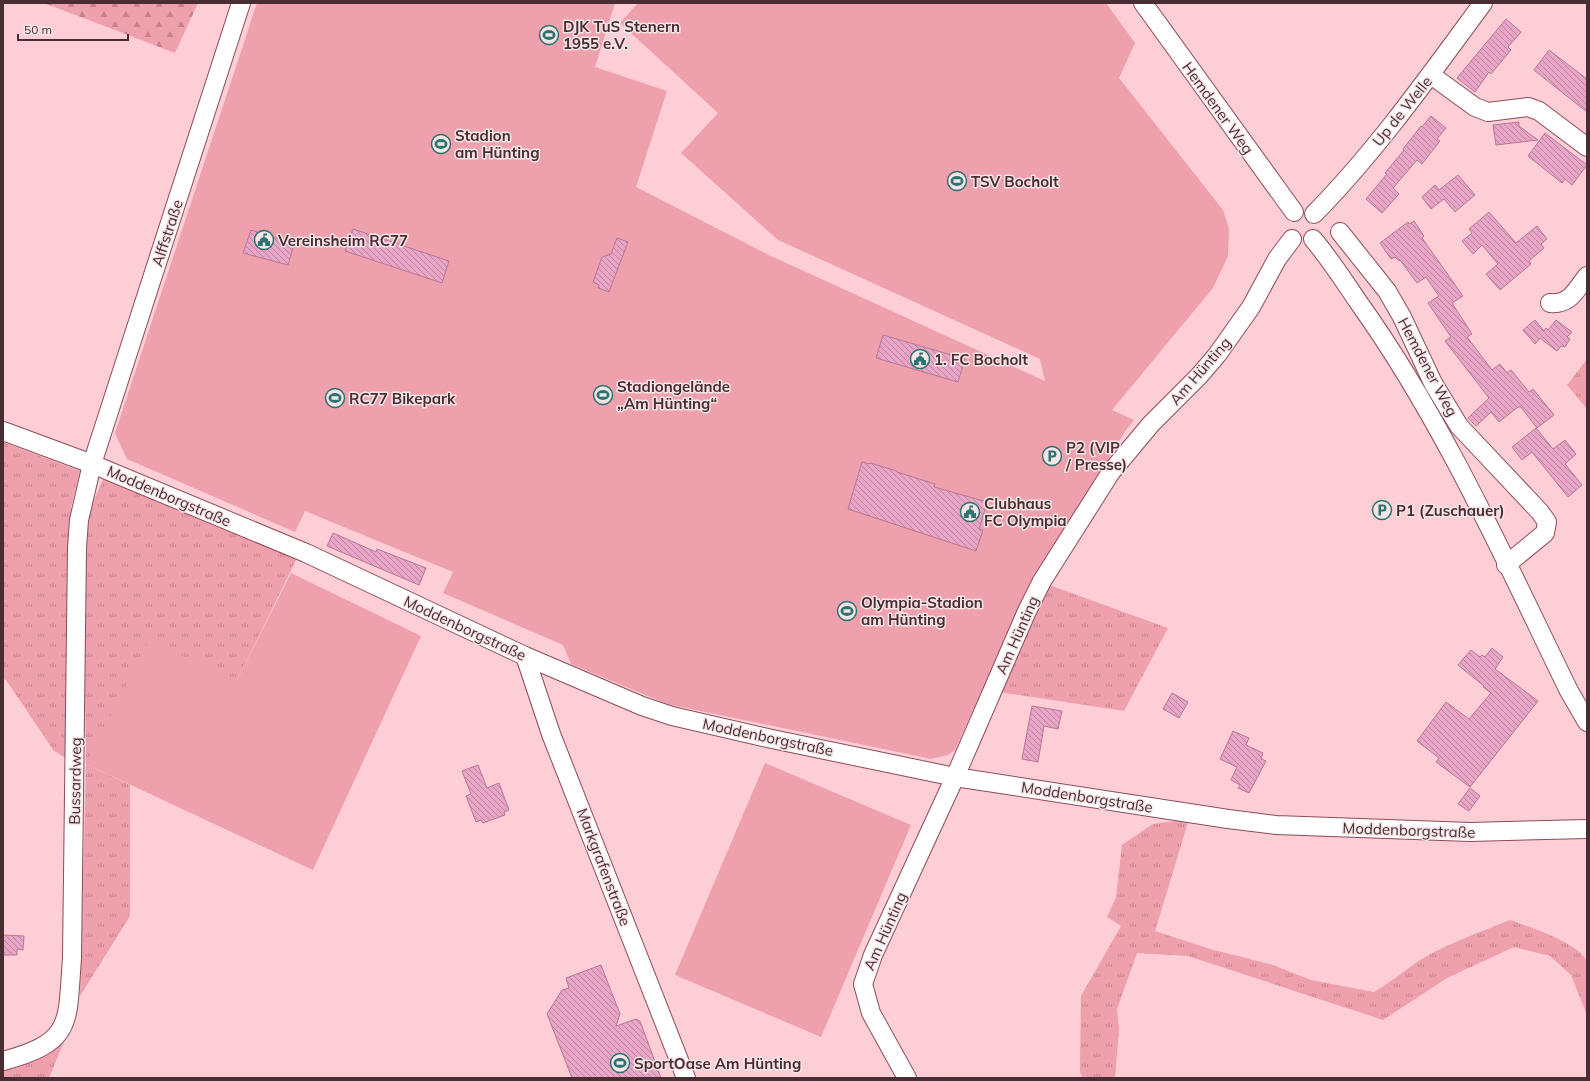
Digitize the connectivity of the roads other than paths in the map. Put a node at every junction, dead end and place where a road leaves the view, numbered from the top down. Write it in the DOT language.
graph roads {
  1 [pos="241,3"];
  2 [pos="1142,3"];
  3 [pos="1483,3"];
  4 [pos="1431,75"];
  5 [pos="1587,148"];
  6 [pos="1294,212"];
  7 [pos="1314,214"];
  8 [pos="1340,232"];
  9 [pos="1292,239"];
  10 [pos="1313,239"];
  11 [pos="1587,276"];
  12 [pos="1550,303"];
  13 [pos="3,431"];
  14 [pos="92,464"];
  15 [pos="1506,565"];
  16 [pos="524,656"];
  17 [pos="1587,722"];
  18 [pos="955,777"];
  19 [pos="1587,829"];
  20 [pos="3,1061"];
  21 [pos="686,1078"];
  22 [pos="907,1078"];
  1 -- 14 [label="street, Alffstraße"];
  2 -- 6 [label="street, Hemdener Weg"];
  3 -- 4 [label="street, Up de Welle"];
  4 -- 5 [label="street"];
  4 -- 7 [label="street, Up de Welle"];
  6 -- 7 [label="street"];
  6 -- 9 [label="street"];
  7 -- 10 [label="street"];
  8 -- 15 [label="street, Hemdener Weg"];
  9 -- 10 [label="street"];
  9 -- 18 [label="street, Am Hünting"];
  10 -- 15 [label="street, Hemdener Weg"];
  11 -- 12 [label="street"];
  13 -- 14 [label="street, Moddenborgstraße"];
  14 -- 16 [label="street, Moddenborgstraße"];
  14 -- 20 [label="street, Bussardweg"];
  15 -- 17 [label="street, Hemdener Weg"];
  16 -- 18 [label="street, Moddenborgstraße"];
  16 -- 21 [label="street, Markgrafenstraße"];
  18 -- 19 [label="street, Moddenborgstraße"];
  18 -- 22 [label="street, Am Hünting"];
}
